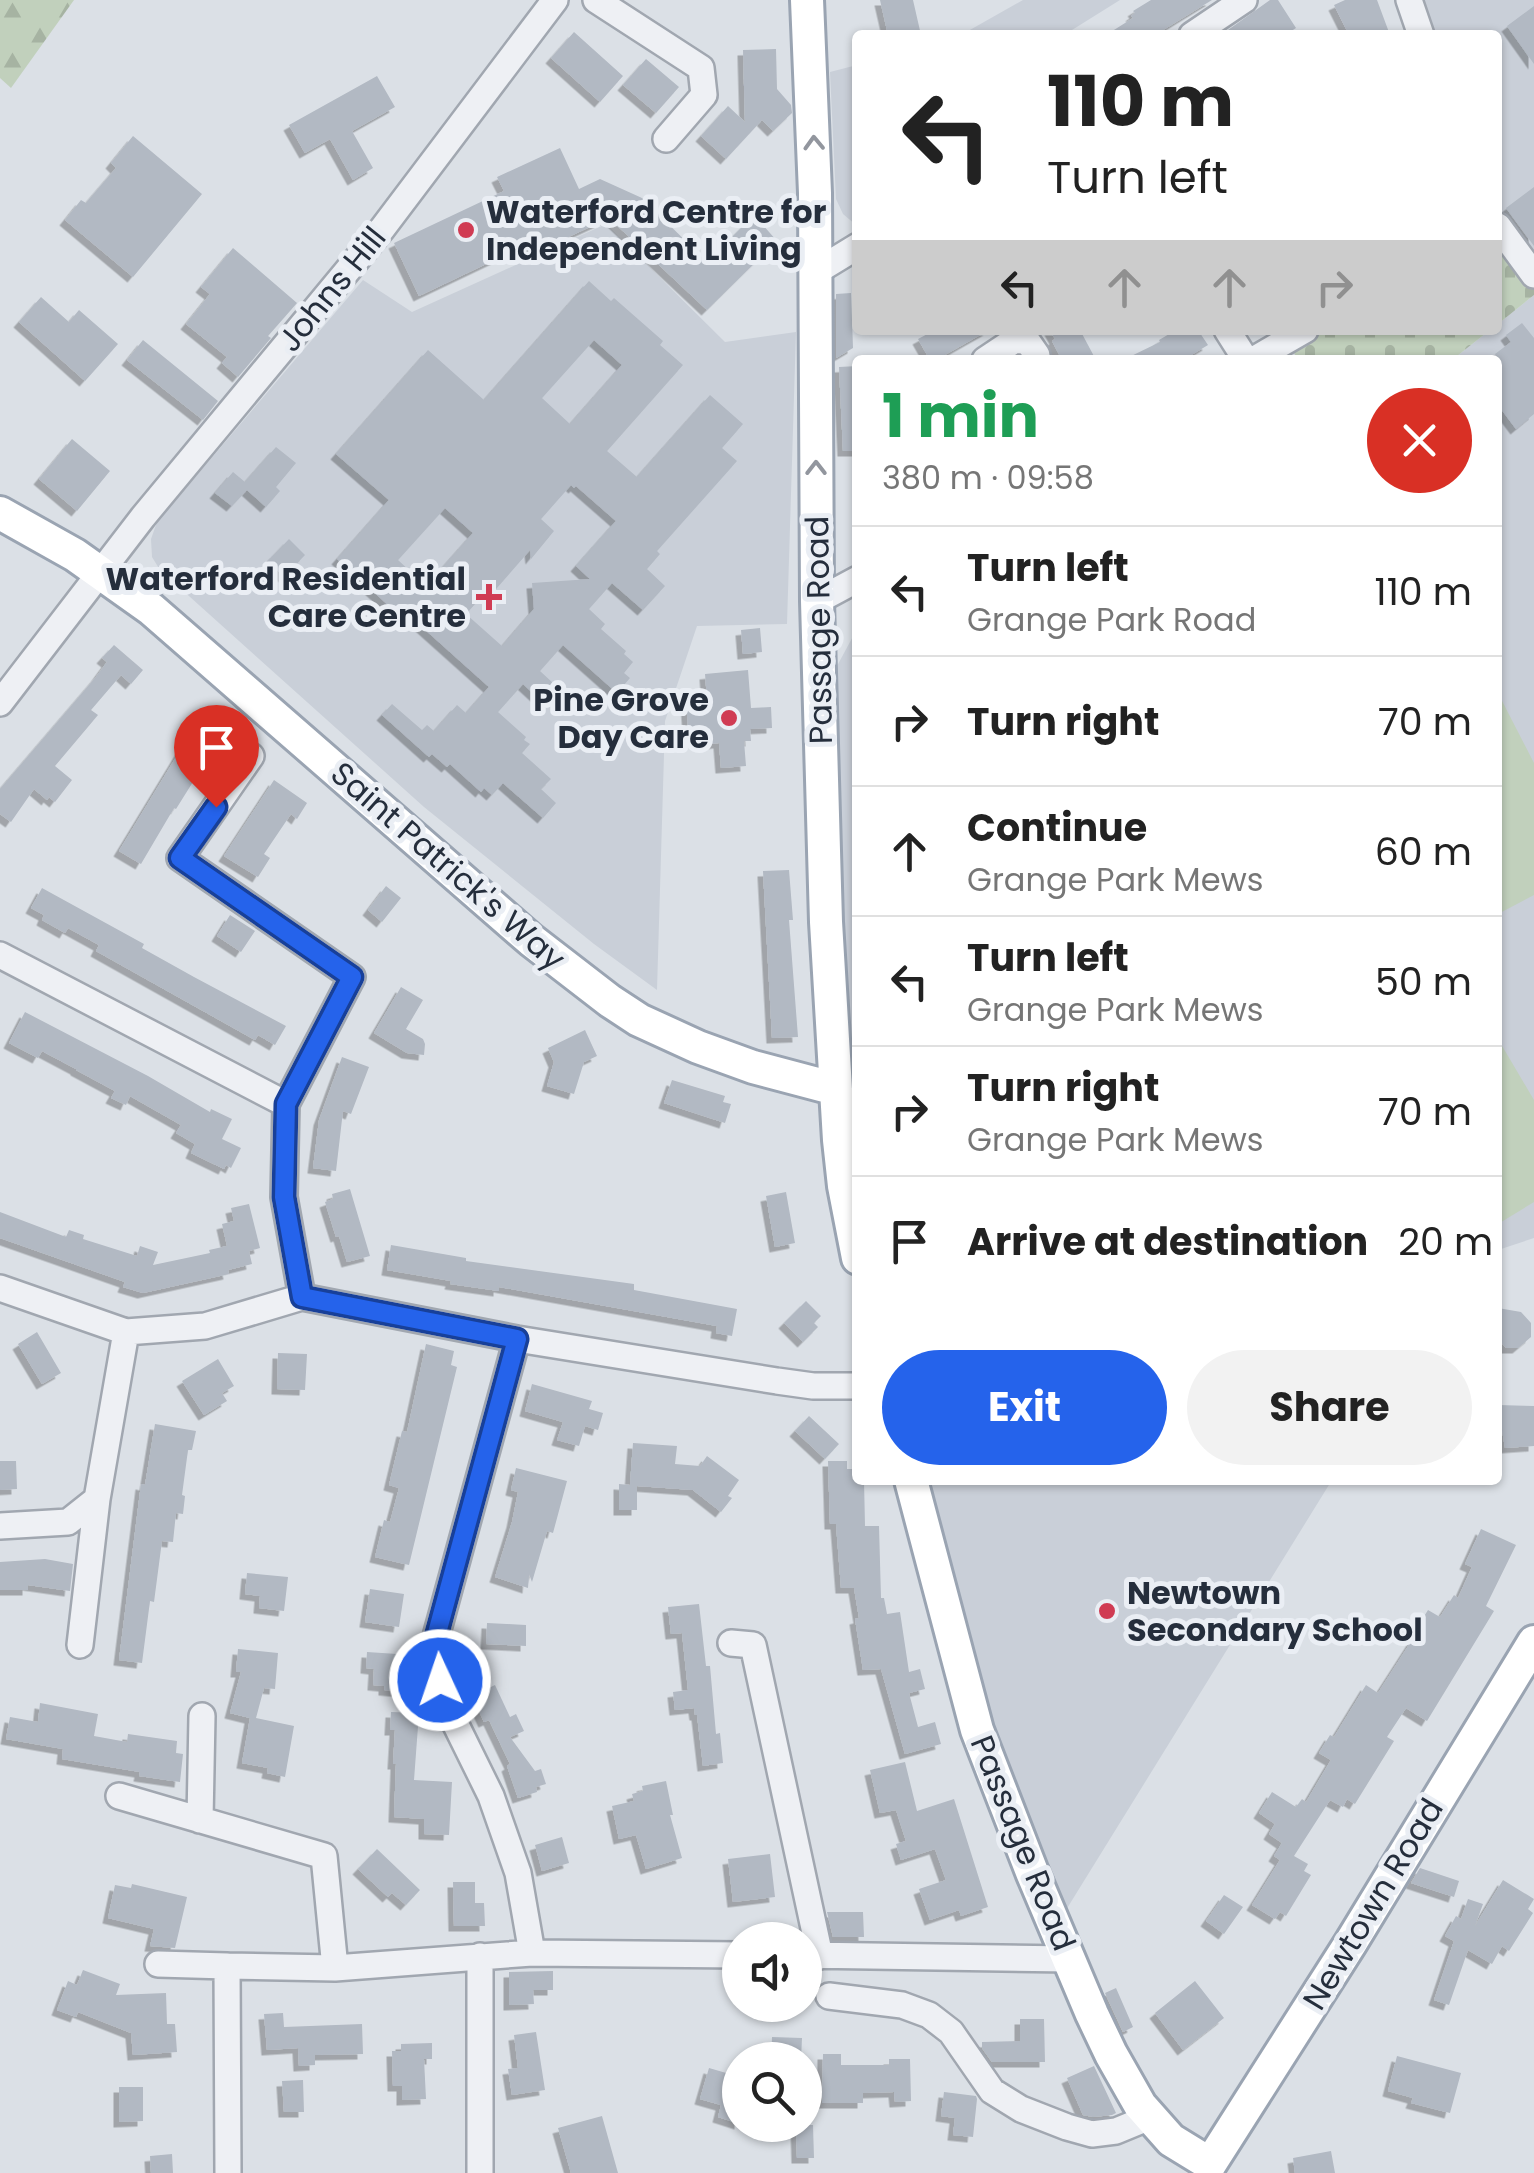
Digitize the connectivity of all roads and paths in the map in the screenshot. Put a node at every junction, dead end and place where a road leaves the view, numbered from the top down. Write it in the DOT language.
graph roads {
  1 [pos="555,0"];
  2 [pos="596,0"];
  3 [pos="808,0"];
  4 [pos="1244,0"];
  5 [pos="1409,0"];
  6 [pos="1199,30"];
  7 [pos="1420,30"];
  8 [pos="666,138"];
  9 [pos="1502,231"];
  10 [pos="852,250"];
  11 [pos="817,271"];
  12 [pos="1534,275"];
  13 [pos="1231,335"];
  14 [pos="1296,335"];
  15 [pos="992,355"];
  16 [pos="1037,355"];
  17 [pos="1246,355"];
  18 [pos="1259,355"];
  19 [pos="0,513"];
  20 [pos="100,572"];
  21 [pos="852,582"];
  22 [pos="817,601"];
  23 [pos="0,703"];
  24 [pos="251,756"];
  25 [pos="0,955"];
  26 [pos="836,1089"];
  27 [pos="286,1104"];
  28 [pos="852,1224"];
  29 [pos="0,1288"];
  30 [pos="302,1297"];
  31 [pos="126,1332"];
  32 [pos="517,1339"];
  33 [pos="852,1386"];
  34 [pos="912,1485"];
  35 [pos="97,1498"];
  36 [pos="0,1526"];
  37 [pos="1534,1642"];
  38 [pos="731,1643"];
  39 [pos="80,1646"];
  40 [pos="202,1716"];
  41 [pos="119,1796"];
  42 [pos="200,1820"];
  43 [pos="806,1922"];
  44 [pos="532,1952"];
  45 [pos="722,1955"];
  46 [pos="480,1956"];
  47 [pos="822,1956"];
  48 [pos="1069,1960"];
  49 [pos="158,1964"];
  50 [pos="227,1966"];
  51 [pos="335,1968"];
  52 [pos="829,1996"];
  53 [pos="1150,2118"];
  54 [pos="1210,2168"];
  55 [pos="228,2173"];
  56 [pos="480,2173"];
  1 -- 20 [label="street, Johns Hill"];
  2 -- 8 [label="street"];
  11 -- 3 [label="main road, Passage Road, one-way"];
  4 -- 6 [label="street"];
  5 -- 7 [label="street"];
  9 -- 12 [label="street"];
  10 -- 11 [label="street"];
  22 -- 11 [label="main road, Passage Road, one-way"];
  13 -- 17 [label="street"];
  14 -- 18 [label="street"];
  15 -- 16 [label="street"];
  19 -- 20 [label="main road, Saint Patrick's Way"];
  20 -- 23 [label="street, Johns Hill"];
  20 -- 26 [label="main road, Saint Patrick's Way"];
  21 -- 22 [label="street"];
  22 -- 26 [label="main road, Passage Road"];
  24 -- 27 [label="street"];
  25 -- 27 [label="street"];
  26 -- 28 [label="main road, Passage Road"];
  27 -- 30 [label="street"];
  29 -- 31 [label="street"];
  30 -- 31 [label="street"];
  30 -- 32 [label="street"];
  31 -- 35 [label="street"];
  32 -- 33 [label="street"];
  32 -- 44 [label="street"];
  34 -- 48 [label="main road, Passage Road"];
  35 -- 36 [label="street"];
  35 -- 39 [label="street"];
  37 -- 54 [label="main road, Newtown Road"];
  38 -- 43 [label="street"];
  40 -- 42 [label="street"];
  41 -- 42 [label="street"];
  42 -- 51 [label="street"];
  44 -- 45 [label="street"];
  44 -- 46 [label="street"];
  46 -- 51 [label="street"];
  46 -- 56 [label="street"];
  47 -- 48 [label="street"];
  48 -- 53 [label="main road, Passage Road"];
  49 -- 50 [label="street"];
  50 -- 51 [label="street"];
  50 -- 55 [label="street"];
  52 -- 53 [label="street"];
  53 -- 54 [label="main road, Passage Road"];
}
